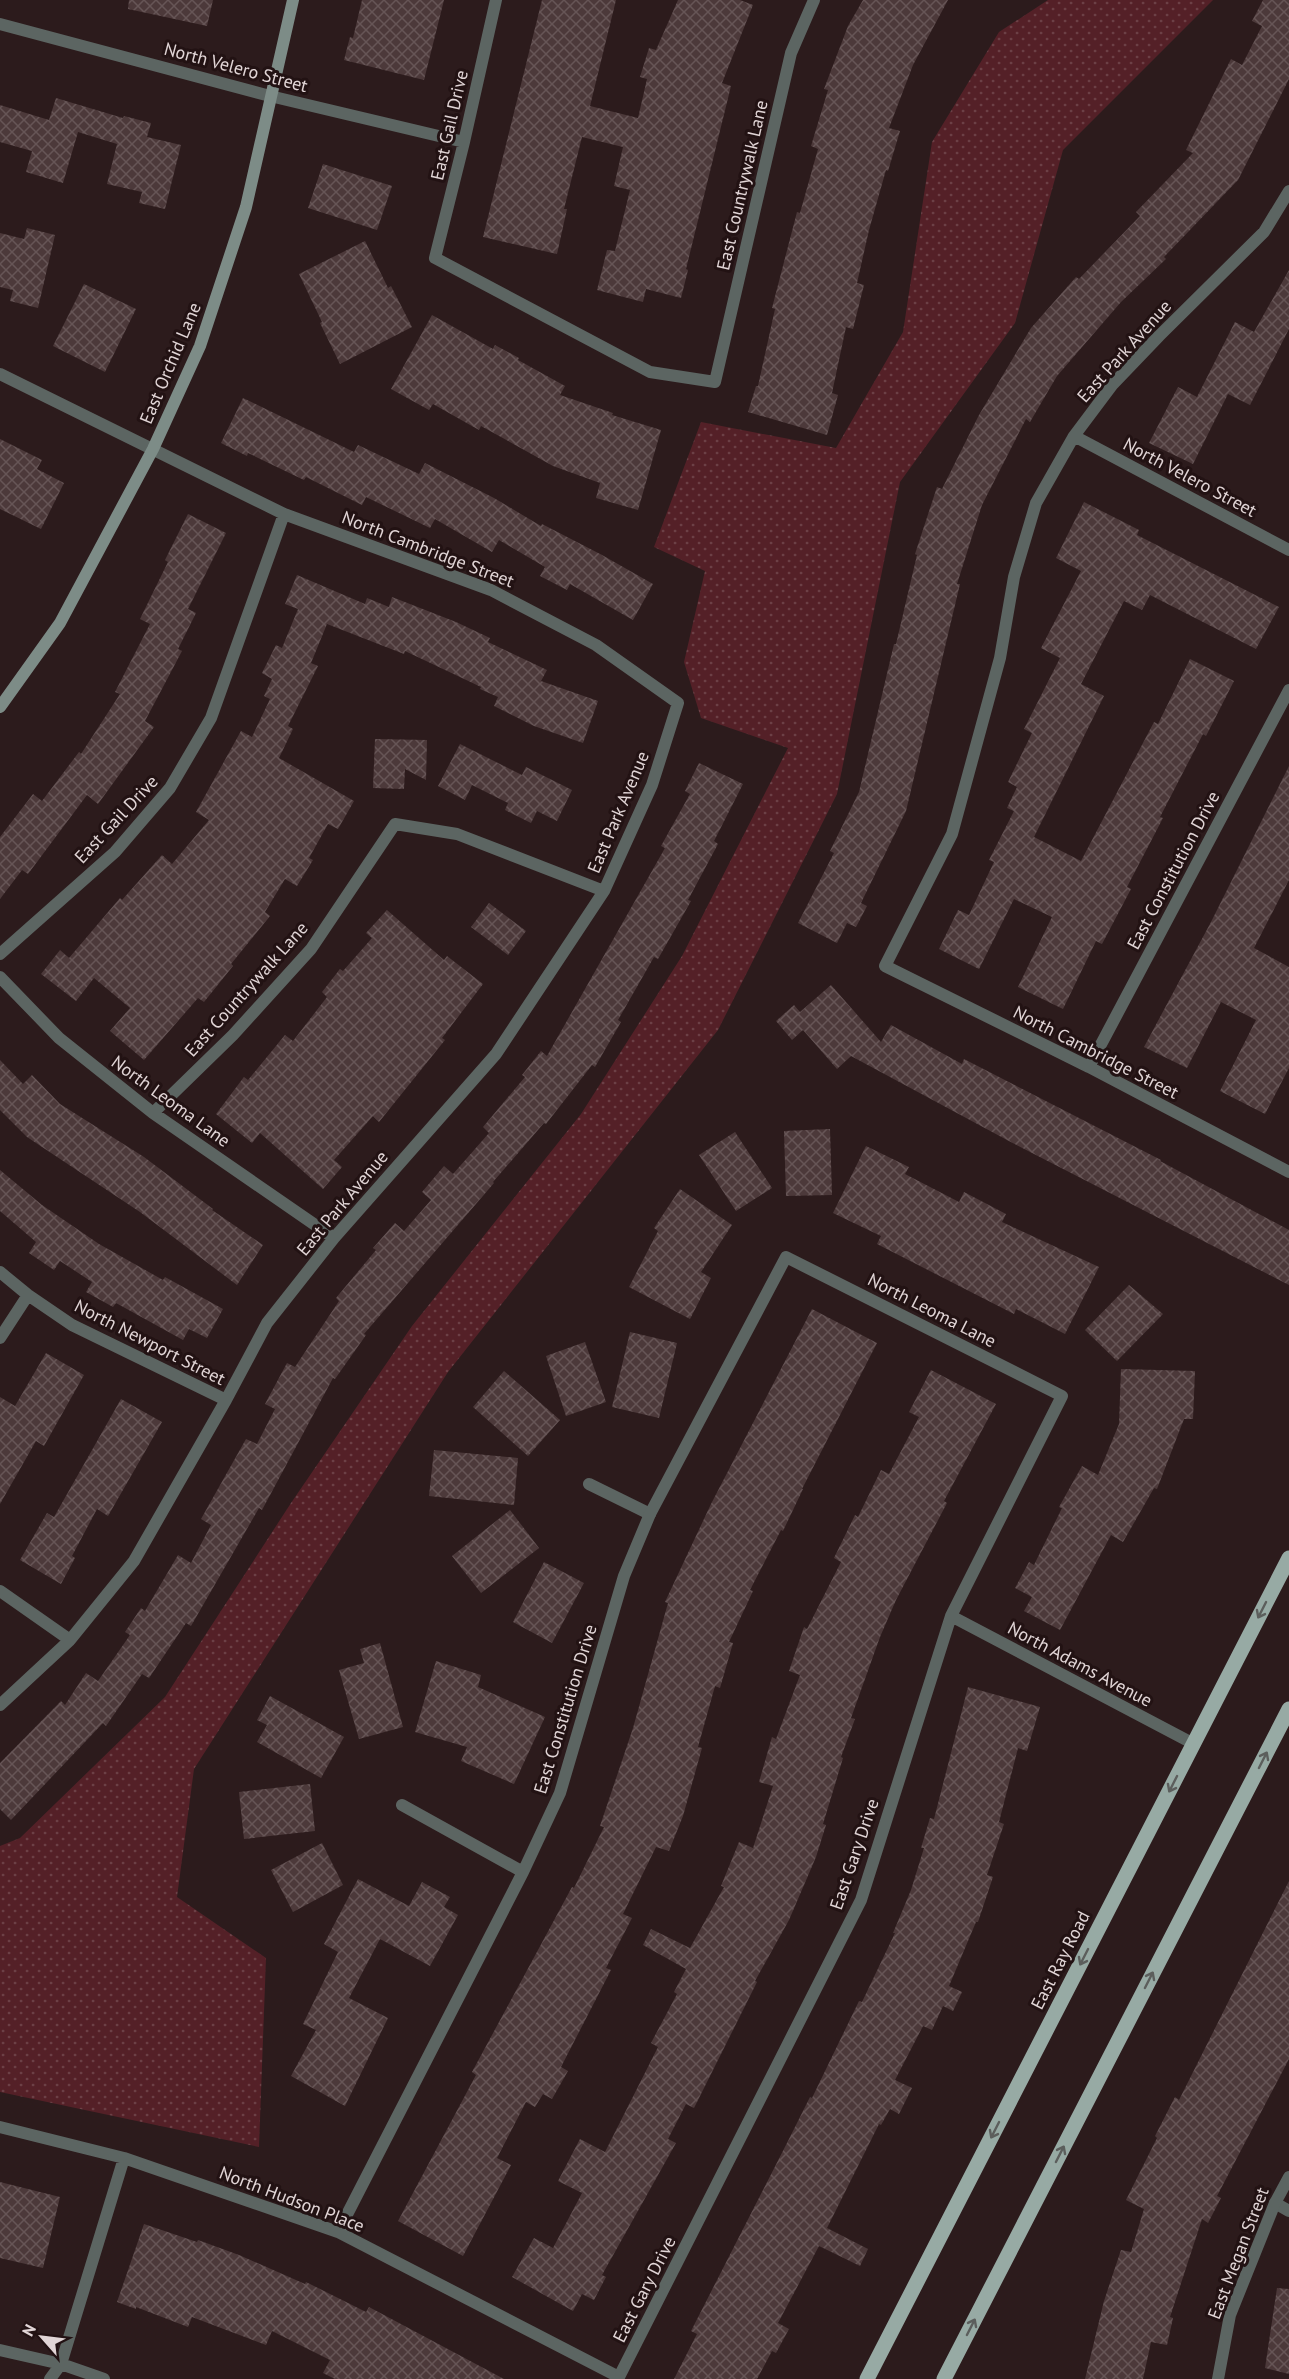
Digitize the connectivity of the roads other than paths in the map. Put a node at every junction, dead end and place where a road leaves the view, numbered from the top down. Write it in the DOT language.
graph roads {
  1 [pos="293,0"];
  2 [pos="496,0"];
  3 [pos="814,0"];
  4 [pos="0,24"];
  5 [pos="270,96"];
  6 [pos="464,142"];
  7 [pos="1289,191"];
  8 [pos="435,258"];
  9 [pos="0,374"];
  10 [pos="1074,436"];
  11 [pos="153,449"];
  12 [pos="284,514"];
  13 [pos="1289,550"];
  14 [pos="1289,690"];
  15 [pos="678,703"];
  16 [pos="0,707"];
  17 [pos="604,891"];
  18 [pos="0,954"];
  19 [pos="885,966"];
  20 [pos="0,977"];
  21 [pos="1089,1067"];
  22 [pos="153,1113"];
  23 [pos="1288,1169"];
  24 [pos="334,1238"];
  25 [pos="786,1257"];
  26 [pos="0,1272"];
  27 [pos="28,1295"];
  28 [pos="0,1338"];
  29 [pos="1062,1396"];
  30 [pos="226,1400"];
  31 [pos="589,1484"];
  32 [pos="650,1514"];
  33 [pos="1289,1558"];
  34 [pos="0,1591"];
  35 [pos="951,1616"];
  36 [pos="70,1640"];
  37 [pos="0,1705"];
  38 [pos="1289,1709"];
  39 [pos="1194,1744"];
  40 [pos="402,1805"];
  41 [pos="523,1872"];
  42 [pos="0,2127"];
  43 [pos="124,2158"];
  44 [pos="1289,2176"];
  45 [pos="1275,2203"];
  46 [pos="1289,2211"];
  47 [pos="338,2232"];
  48 [pos="0,2350"];
  49 [pos="61,2364"];
  50 [pos="620,2377"];
  51 [pos="50,2379"];
  52 [pos="62,2379"];
  53 [pos="104,2379"];
  54 [pos="867,2379"];
  55 [pos="944,2379"];
  56 [pos="1218,2379"];
  1 -- 5 [label="street, East Orchid Lane"];
  2 -- 6 [label="street, East Gail Drive"];
  3 -- 8 [label="street, East Countrywalk Lane"];
  4 -- 5 [label="street, North Velero Street"];
  5 -- 6 [label="street, North Velero Street"];
  5 -- 11 [label="street, East Orchid Lane"];
  6 -- 8 [label="street, East Gail Drive"];
  7 -- 10 [label="street, East Park Avenue"];
  9 -- 11 [label="street, North Cambridge Street"];
  10 -- 13 [label="street, North Velero Street"];
  10 -- 19 [label="street, East Park Avenue"];
  11 -- 12 [label="street, North Cambridge Street"];
  11 -- 16 [label="street, East Orchid Lane"];
  12 -- 15 [label="street, North Cambridge Street"];
  12 -- 18 [label="street, East Gail Drive"];
  14 -- 21 [label="street, East Constitution Drive"];
  15 -- 17 [label="street, East Park Avenue"];
  17 -- 22 [label="street, East Countrywalk Lane"];
  17 -- 24 [label="street, East Park Avenue"];
  19 -- 21 [label="street, North Cambridge Street"];
  20 -- 22 [label="street, North Leoma Lane"];
  21 -- 23 [label="street, North Cambridge Street"];
  22 -- 24 [label="street, North Leoma Lane"];
  24 -- 30 [label="street, East Park Avenue"];
  25 -- 29 [label="street, North Leoma Lane"];
  25 -- 32 [label="street, East Constitution Drive"];
  26 -- 27 [label="street, North Newport Street"];
  27 -- 28 [label="street"];
  27 -- 30 [label="street, North Newport Street"];
  29 -- 35 [label="street, East Gary Drive"];
  30 -- 36 [label="street, East Park Avenue"];
  31 -- 32 [label="street"];
  32 -- 41 [label="street, East Constitution Drive"];
  33 -- 39 [label="main road, East Ray Road, one-way"];
  34 -- 36 [label="street"];
  35 -- 39 [label="street, North Adams Avenue"];
  35 -- 50 [label="street, East Gary Drive"];
  36 -- 37 [label="street, East Park Avenue"];
  55 -- 38 [label="main road, one-way"];
  39 -- 54 [label="main road, East Ray Road, one-way"];
  40 -- 41 [label="street"];
  41 -- 47 [label="street, East Constitution Drive"];
  42 -- 43 [label="street, North Hudson Place"];
  43 -- 47 [label="street, North Hudson Place"];
  43 -- 49 [label="street"];
  44 -- 45 [label="street, East Megan Street"];
  45 -- 46 [label="street"];
  45 -- 56 [label="street, East Megan Street"];
  47 -- 50 [label="street, North Hudson Place"];
  48 -- 49 [label="street"];
  49 -- 51 [label="street"];
  49 -- 52 [label="street"];
  49 -- 53 [label="street"];
}
